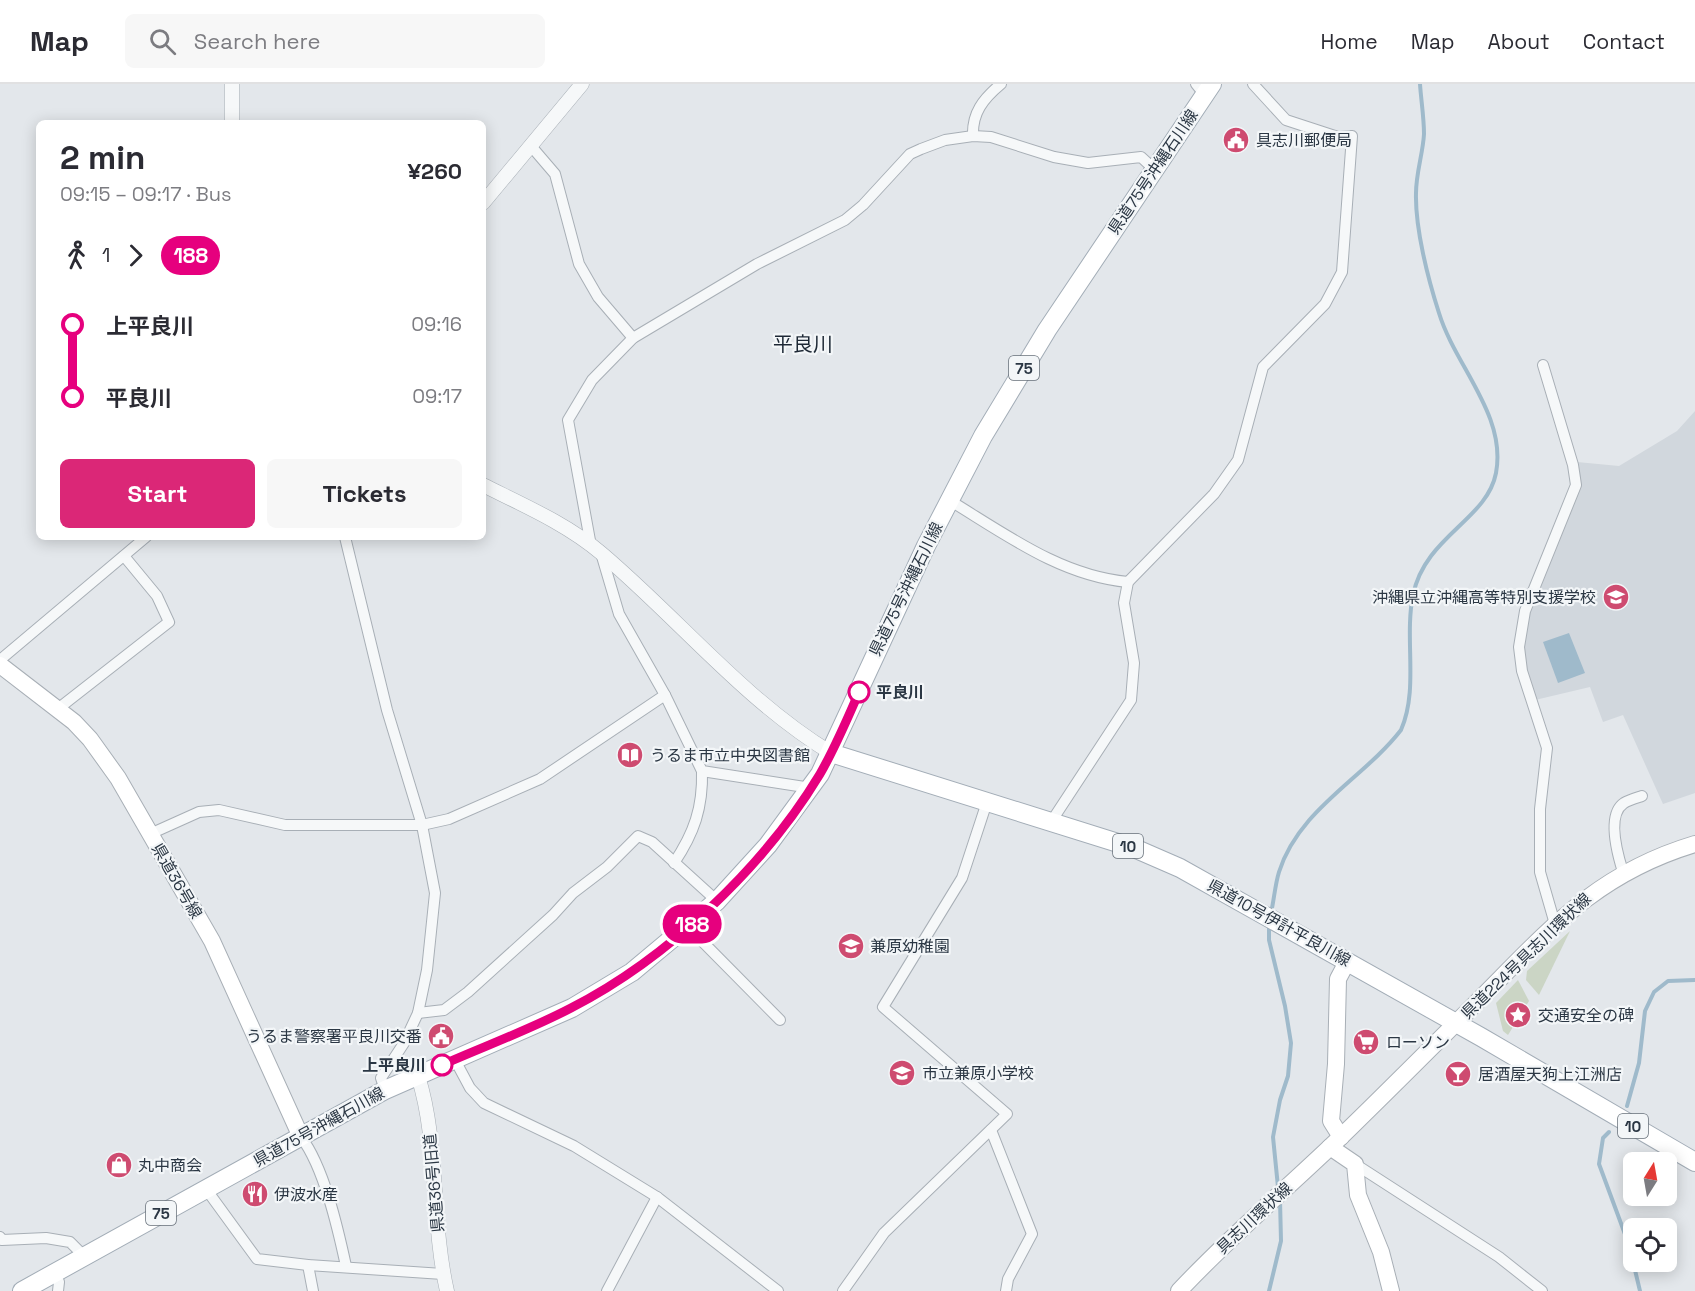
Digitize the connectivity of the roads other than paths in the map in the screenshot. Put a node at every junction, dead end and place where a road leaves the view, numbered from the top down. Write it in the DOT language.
graph roads {
  1 [pos="232,84"];
  2 [pos="582,84"];
  3 [pos="1001,84"];
  4 [pos="1253,84"];
  5 [pos="1204,87"];
  6 [pos="232,120"];
  7 [pos="973,136"];
  8 [pos="531,146"];
  9 [pos="1154,169"];
  10 [pos="486,199"];
  11 [pos="633,338"];
  12 [pos="1543,365"];
  13 [pos="486,487"];
  14 [pos="949,500"];
  15 [pos="143,540"];
  16 [pos="346,540"];
  17 [pos="596,549"];
  18 [pos="124,556"];
  19 [pos="1128,582"];
  20 [pos="0,660"];
  21 [pos="0,665"];
  22 [pos="665,695"];
  23 [pos="59,708"];
  24 [pos="831,753"];
  25 [pos="702,771"];
  26 [pos="811,788"];
  27 [pos="1642,796"];
  28 [pos="987,802"];
  29 [pos="1052,822"];
  30 [pos="422,825"];
  31 [pos="150,834"];
  32 [pos="1695,844"];
  33 [pos="674,863"];
  34 [pos="1623,872"];
  35 [pos="717,901"];
  36 [pos="1555,924"];
  37 [pos="688,928"];
  38 [pos="1347,962"];
  39 [pos="418,1012"];
  40 [pos="780,1020"];
  41 [pos="1456,1023"];
  42 [pos="455,1060"];
  43 [pos="418,1076"];
  44 [pos="385,1090"];
  45 [pos="991,1130"];
  46 [pos="301,1137"];
  47 [pos="1336,1142"];
  48 [pos="1695,1162"];
  49 [pos="1355,1164"];
  50 [pos="206,1189"];
  51 [pos="657,1197"];
  52 [pos="0,1237"];
  53 [pos="84,1256"];
  54 [pos="308,1265"];
  55 [pos="346,1266"];
  56 [pos="55,1273"];
  57 [pos="443,1274"];
  58 [pos="22,1291"];
  59 [pos="58,1291"];
  60 [pos="313,1291"];
  61 [pos="447,1291"];
  62 [pos="607,1291"];
  63 [pos="778,1291"];
  64 [pos="843,1291"];
  65 [pos="1006,1291"];
  66 [pos="1179,1291"];
  67 [pos="1391,1291"];
  68 [pos="1542,1291"];
  1 -- 6 [label="street"];
  2 -- 8 [label="street"];
  3 -- 7 [label="street"];
  4 -- 19 [label="street"];
  5 -- 9 [label="main road, 県道75号沖縄石川線 / 75"];
  7 -- 9 [label="street"];
  7 -- 11 [label="street"];
  8 -- 10 [label="street"];
  8 -- 11 [label="street"];
  9 -- 14 [label="main road, 県道75号沖縄石川線 / 75"];
  11 -- 17 [label="street"];
  12 -- 36 [label="street"];
  13 -- 17 [label="street"];
  14 -- 19 [label="street"];
  14 -- 24 [label="main road, 県道75号沖縄石川線 / 75"];
  15 -- 18 [label="street"];
  16 -- 30 [label="street"];
  17 -- 22 [label="street"];
  17 -- 24 [label="street"];
  18 -- 20 [label="street"];
  18 -- 23 [label="street"];
  19 -- 29 [label="street"];
  21 -- 23 [label="main road, 県道36号線"];
  22 -- 25 [label="street"];
  22 -- 30 [label="street"];
  23 -- 31 [label="main road, 県道36号線"];
  24 -- 26 [label="main road, 県道75号沖縄石川線 / 75"];
  24 -- 28 [label="main road, 県道10号伊計平良川線 / 10"];
  25 -- 26 [label="street"];
  25 -- 33 [label="street"];
  26 -- 35 [label="main road, 県道75号沖縄石川線 / 75"];
  27 -- 34 [label="street"];
  28 -- 29 [label="main road, 県道10号伊計平良川線 / 10"];
  28 -- 45 [label="street"];
  29 -- 38 [label="main road, 県道10号伊計平良川線 / 10"];
  30 -- 31 [label="street"];
  30 -- 39 [label="street"];
  31 -- 46 [label="main road, 県道36号線"];
  32 -- 34 [label="main road, 県道224号具志川環状線"];
  33 -- 35 [label="street"];
  33 -- 39 [label="street"];
  34 -- 36 [label="main road, 県道224号具志川環状線"];
  35 -- 37 [label="main road, 県道75号沖縄石川線 / 75"];
  36 -- 41 [label="main road, 県道224号具志川環状線"];
  37 -- 40 [label="street"];
  37 -- 42 [label="main road, 県道75号沖縄石川線 / 75"];
  38 -- 41 [label="main road, 県道10号伊計平良川線 / 10"];
  38 -- 47 [label="main road"];
  39 -- 44 [label="street"];
  41 -- 47 [label="main road, 具志川環状線"];
  41 -- 48 [label="main road, 県道10号伊計平良川線 / 10"];
  42 -- 43 [label="main road, 県道75号沖縄石川線 / 75"];
  42 -- 51 [label="street"];
  43 -- 44 [label="main road, 県道75号沖縄石川線 / 75"];
  43 -- 57 [label="street, 県道36号旧道"];
  44 -- 46 [label="main road, 県道75号沖縄石川線 / 75"];
  45 -- 64 [label="street"];
  45 -- 65 [label="street"];
  46 -- 50 [label="main road, 県道75号沖縄石川線 / 75"];
  46 -- 55 [label="street"];
  47 -- 49 [label="main road"];
  47 -- 66 [label="main road, 具志川環状線"];
  49 -- 67 [label="main road"];
  49 -- 68 [label="street"];
  50 -- 53 [label="main road, 県道75号沖縄石川線 / 75"];
  50 -- 54 [label="street"];
  51 -- 62 [label="street"];
  51 -- 63 [label="street"];
  52 -- 53 [label="street"];
  53 -- 56 [label="main road, 県道75号沖縄石川線 / 75"];
  54 -- 55 [label="street"];
  54 -- 60 [label="street"];
  55 -- 57 [label="street"];
  56 -- 58 [label="main road, 県道75号沖縄石川線 / 75"];
  56 -- 59 [label="street"];
  57 -- 61 [label="street, 県道36号旧道"];
}
